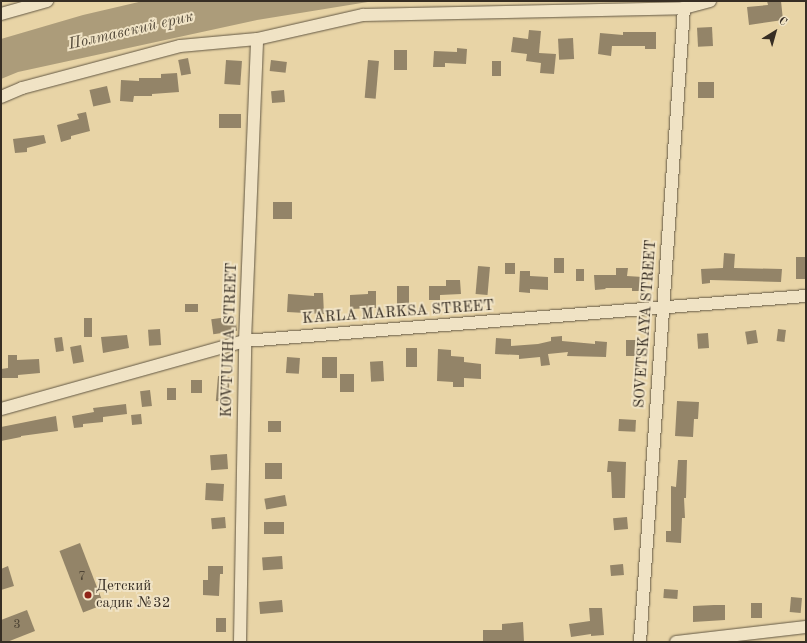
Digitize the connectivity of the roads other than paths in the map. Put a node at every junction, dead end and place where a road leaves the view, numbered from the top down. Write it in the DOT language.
graph roads {
  1 [pos="47,1"];
  2 [pos="710,1"];
  3 [pos="684,8"];
  4 [pos="1,14"];
  5 [pos="257,39"];
  6 [pos="1,97"];
  7 [pos="806,296"];
  8 [pos="663,308"];
  9 [pos="245,341"];
  10 [pos="1,409"];
  11 [pos="806,627"];
  12 [pos="240,642"];
  13 [pos="640,642"];
  14 [pos="676,642"];
  1 -- 4 [label="street"];
  2 -- 3 [label="street"];
  3 -- 5 [label="street"];
  3 -- 8 [label="street, SOVETSKAYA STREET"];
  5 -- 6 [label="street"];
  5 -- 9 [label="street, KOVTUKHA STREET"];
  7 -- 8 [label="street, KARLA MARKSA STREET"];
  8 -- 9 [label="street, KARLA MARKSA STREET"];
  8 -- 13 [label="street, SOVETSKAYA STREET"];
  9 -- 10 [label="street, KARLA MARKSA STREET"];
  9 -- 12 [label="street, KOVTUKHA STREET"];
  11 -- 14 [label="street"];
}
